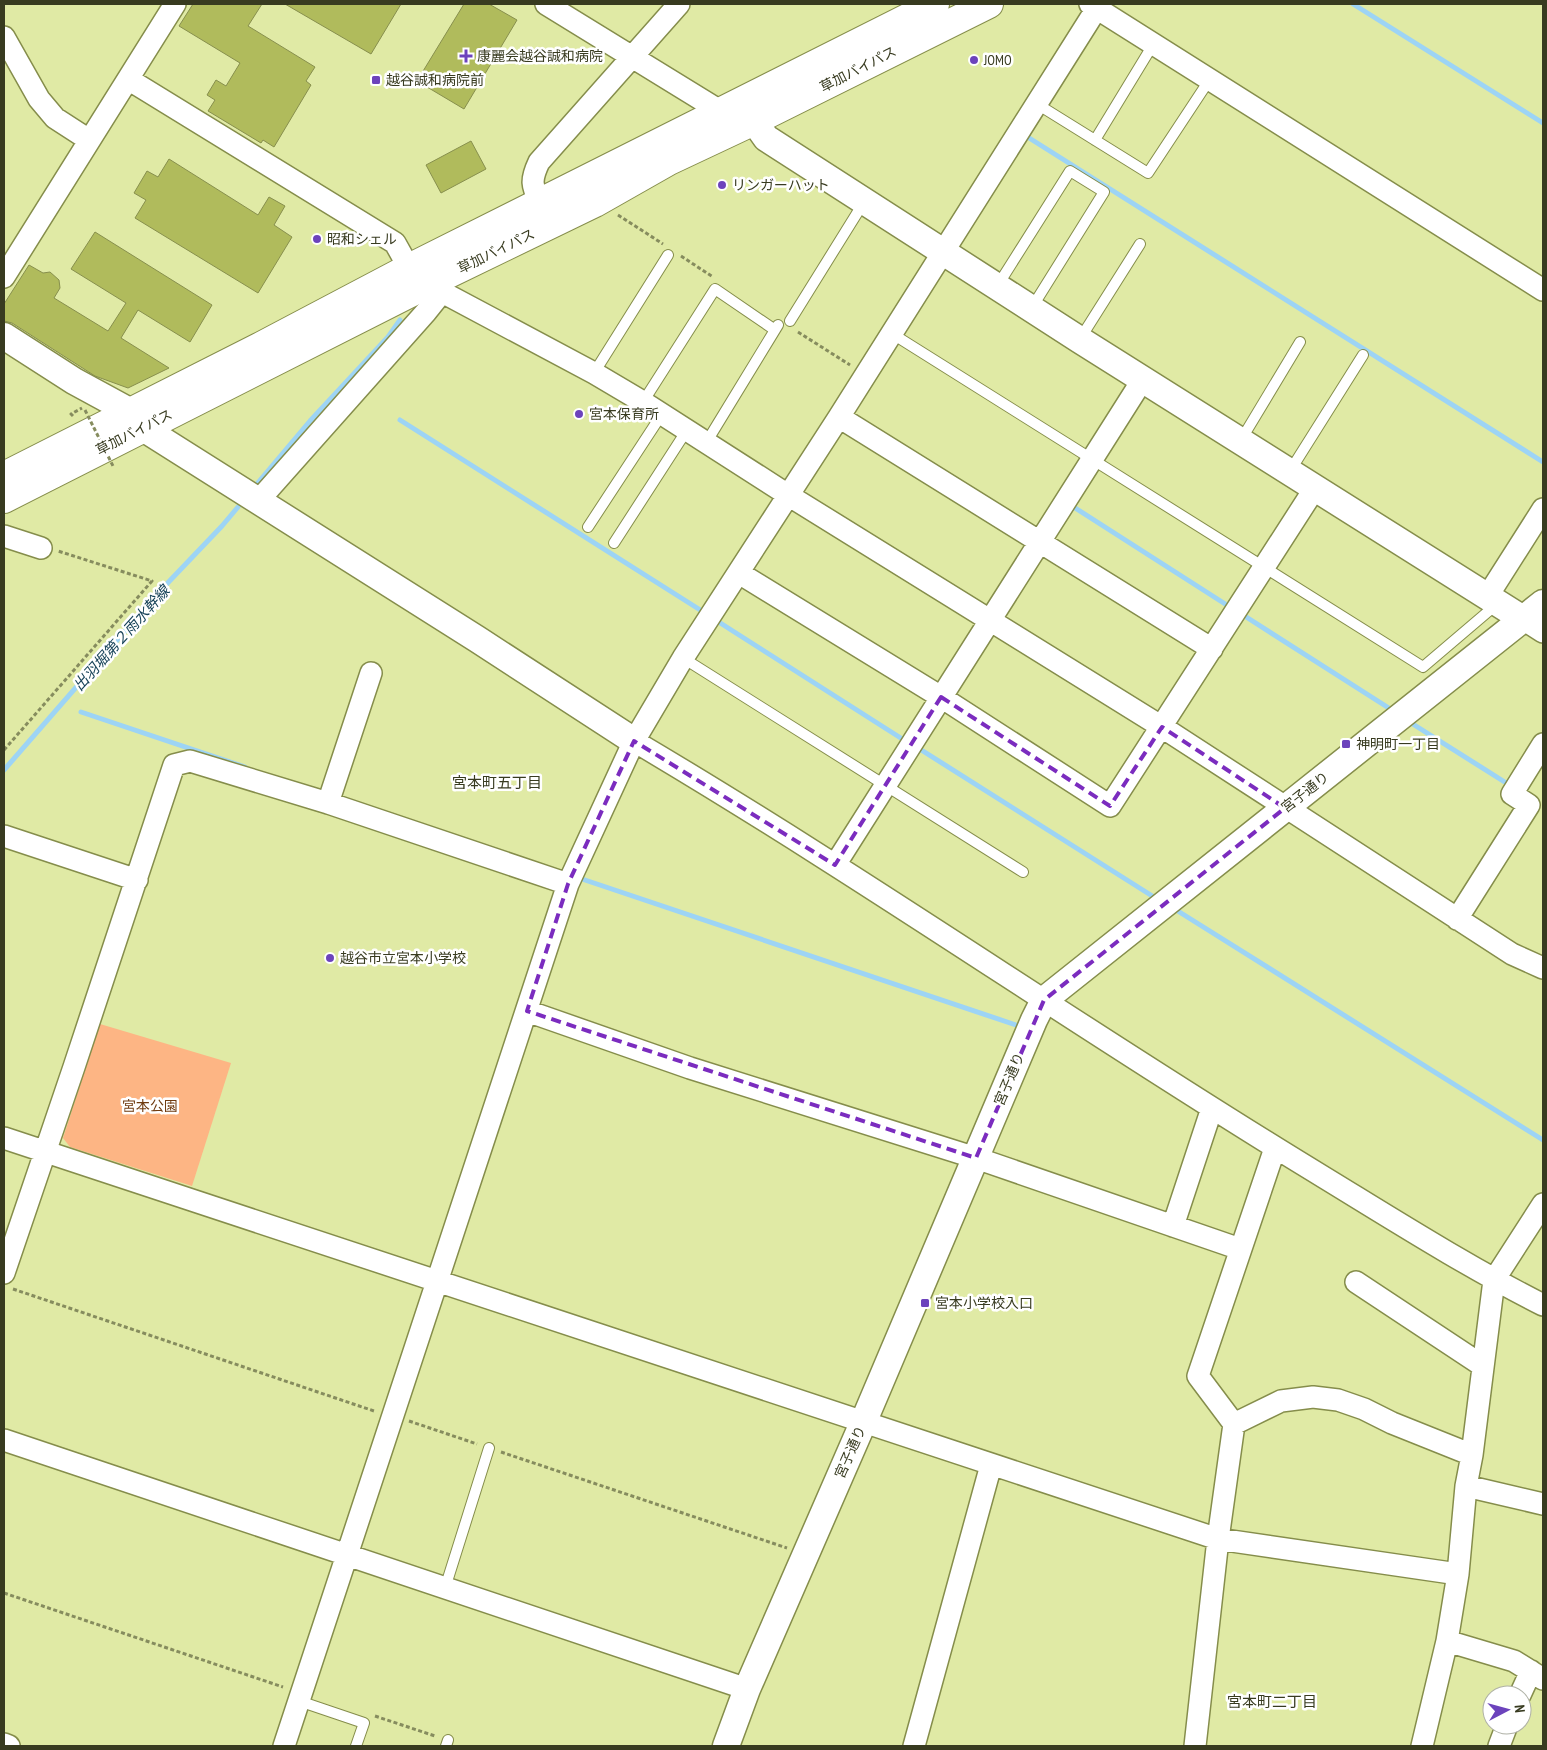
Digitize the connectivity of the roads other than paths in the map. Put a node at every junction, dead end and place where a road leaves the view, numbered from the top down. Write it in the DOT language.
graph roads {
  1 [pos="174,4"];
  2 [pos="546,4"];
  3 [pos="679,4"];
  4 [pos="935,4"];
  5 [pos="989,4"];
  6 [pos="1093,6"];
  7 [pos="4,37"];
  8 [pos="1154,43"];
  9 [pos="633,57"];
  10 [pos="1210,78"];
  11 [pos="128,79"];
  12 [pos="1037,104"];
  13 [pos="720,111"];
  14 [pos="754,122"];
  15 [pos="89,140"];
  16 [pos="1095,140"];
  17 [pos="865,201"];
  18 [pos="540,204"];
  19 [pos="1140,244"];
  20 [pos="943,252"];
  21 [pos="668,255"];
  22 [pos="409,268"];
  23 [pos="4,277"];
  24 [pos="439,286"];
  25 [pos="997,286"];
  26 [pos="1543,290"];
  27 [pos="1032,309"];
  28 [pos="790,322"];
  29 [pos="891,333"];
  30 [pos="4,336"];
  31 [pos="1080,340"];
  32 [pos="1300,342"];
  33 [pos="1363,355"];
  34 [pos="594,373"];
  35 [pos="1143,379"];
  36 [pos="643,402"];
  37 [pos="662,414"];
  38 [pos="839,417"];
  39 [pos="137,420"];
  40 [pos="687,430"];
  41 [pos="1240,441"];
  42 [pos="706,443"];
  43 [pos="1092,459"];
  44 [pos="1289,472"];
  45 [pos="4,476"];
  46 [pos="1315,488"];
  47 [pos="788,495"];
  48 [pos="4,499"];
  49 [pos="259,500"];
  50 [pos="1543,509"];
  51 [pos="588,527"];
  52 [pos="4,536"];
  53 [pos="1040,542"];
  54 [pos="614,543"];
  55 [pos="41,548"];
  56 [pos="1264,567"];
  57 [pos="739,573"];
  58 [pos="1492,600"];
  59 [pos="1543,603"];
  60 [pos="990,620"];
  61 [pos="1533,625"];
  62 [pos="1212,649"];
  63 [pos="683,658"];
  64 [pos="371,673"];
  65 [pos="942,697"];
  66 [pos="1162,727"];
  67 [pos="634,741"];
  68 [pos="1543,744"];
  69 [pos="885,785"];
  70 [pos="328,803"];
  71 [pos="1285,808"];
  72 [pos="4,836"];
  73 [pos="835,865"];
  74 [pos="1023,872"];
  75 [pos="137,880"];
  76 [pos="568,884"];
  77 [pos="1458,919"];
  78 [pos="1543,968"];
  79 [pos="1044,1000"];
  80 [pos="527,1011"];
  81 [pos="1212,1108"];
  82 [pos="4,1138"];
  83 [pos="1275,1148"];
  84 [pos="46,1152"];
  85 [pos="976,1158"];
  86 [pos="1543,1204"];
  87 [pos="1173,1226"];
  88 [pos="1240,1249"];
  89 [pos="4,1273"];
  90 [pos="1494,1280"];
  91 [pos="437,1282"];
  92 [pos="1356,1282"];
  93 [pos="1543,1305"];
  94 [pos="1483,1366"];
  95 [pos="863,1423"];
  96 [pos="1234,1424"];
  97 [pos="4,1440"];
  98 [pos="489,1448"];
  99 [pos="1472,1456"];
  100 [pos="991,1465"];
  101 [pos="1466,1486"];
  102 [pos="1543,1504"];
  103 [pos="1218,1539"];
  104 [pos="346,1554"];
  105 [pos="1458,1574"];
  106 [pos="445,1588"];
  107 [pos="1447,1641"];
  108 [pos="1537,1675"];
  109 [pos="1528,1685"];
  110 [pos="747,1689"];
  111 [pos="300,1697"];
  112 [pos="4,1744"];
  113 [pos="732,1745"];
  114 [pos="10,1746"];
  115 [pos="284,1746"];
  116 [pos="356,1746"];
  117 [pos="914,1746"];
  118 [pos="1195,1746"];
  119 [pos="1422,1746"];
  1 -- 11 [label="street"];
  2 -- 9 [label="street"];
  3 -- 9 [label="street"];
  4 -- 13 [label="highway, 草加バイパス"];
  5 -- 14 [label="highway, 草加バイパス"];
  6 -- 8 [label="street"];
  6 -- 12 [label="street"];
  7 -- 15 [label="street"];
  8 -- 10 [label="street"];
  8 -- 16 [label="lane"];
  9 -- 13 [label="street"];
  9 -- 18 [label="street"];
  10 -- 16 [label="lane"];
  10 -- 26 [label="street"];
  11 -- 15 [label="street"];
  11 -- 22 [label="street"];
  12 -- 16 [label="lane"];
  12 -- 20 [label="street"];
  13 -- 18 [label="highway, 草加バイパス"];
  14 -- 17 [label="street"];
  14 -- 24 [label="highway, 草加バイパス"];
  15 -- 23 [label="street"];
  17 -- 20 [label="street"];
  17 -- 28 [label="lane"];
  18 -- 22 [label="highway, 草加バイパス"];
  19 -- 31 [label="lane"];
  20 -- 25 [label="street"];
  20 -- 29 [label="street"];
  21 -- 34 [label="lane"];
  22 -- 39 [label="highway, 草加バイパス"];
  24 -- 34 [label="street"];
  24 -- 39 [label="highway, 草加バイパス"];
  24 -- 49 [label="street"];
  25 -- 27 [label="street"];
  25 -- 27 [label="lane"];
  27 -- 31 [label="street"];
  29 -- 38 [label="street"];
  29 -- 43 [label="lane"];
  30 -- 39 [label="street"];
  31 -- 35 [label="street"];
  32 -- 41 [label="lane"];
  33 -- 44 [label="lane"];
  34 -- 36 [label="street"];
  35 -- 41 [label="street"];
  35 -- 43 [label="street"];
  36 -- 37 [label="street"];
  36 -- 42 [label="lane"];
  37 -- 40 [label="street"];
  37 -- 51 [label="lane"];
  38 -- 47 [label="street"];
  38 -- 53 [label="street"];
  39 -- 45 [label="highway, 草加バイパス"];
  39 -- 48 [label="highway, 草加バイパス"];
  39 -- 49 [label="street"];
  40 -- 42 [label="street"];
  40 -- 54 [label="lane"];
  41 -- 44 [label="street"];
  42 -- 47 [label="street"];
  43 -- 53 [label="street"];
  43 -- 56 [label="lane"];
  44 -- 46 [label="street"];
  46 -- 56 [label="street"];
  46 -- 58 [label="street"];
  47 -- 57 [label="street"];
  47 -- 60 [label="street"];
  49 -- 67 [label="street"];
  50 -- 58 [label="street"];
  52 -- 55 [label="street"];
  53 -- 60 [label="street"];
  53 -- 62 [label="street"];
  56 -- 58 [label="lane"];
  56 -- 62 [label="street"];
  57 -- 63 [label="street"];
  57 -- 65 [label="street"];
  58 -- 61 [label="street"];
  59 -- 61 [label="street, 宮子通り"];
  60 -- 65 [label="street"];
  60 -- 66 [label="street"];
  61 -- 71 [label="street, 宮子通り"];
  62 -- 66 [label="street"];
  63 -- 67 [label="street"];
  63 -- 69 [label="lane"];
  64 -- 70 [label="street"];
  65 -- 66 [label="street"];
  65 -- 69 [label="street"];
  66 -- 71 [label="street"];
  67 -- 73 [label="street"];
  67 -- 76 [label="street"];
  68 -- 77 [label="street"];
  69 -- 73 [label="street"];
  69 -- 74 [label="lane"];
  70 -- 75 [label="street"];
  70 -- 76 [label="street"];
  71 -- 77 [label="street"];
  71 -- 79 [label="street, 宮子通り"];
  72 -- 75 [label="street"];
  73 -- 79 [label="street"];
  75 -- 84 [label="street"];
  76 -- 80 [label="street"];
  77 -- 78 [label="street"];
  79 -- 81 [label="street"];
  79 -- 85 [label="street, 宮子通り"];
  80 -- 85 [label="street"];
  80 -- 91 [label="street"];
  81 -- 83 [label="street"];
  81 -- 87 [label="street"];
  82 -- 84 [label="street"];
  83 -- 88 [label="street"];
  83 -- 90 [label="street"];
  84 -- 89 [label="street"];
  84 -- 91 [label="street"];
  85 -- 87 [label="street"];
  85 -- 95 [label="street, 宮子通り"];
  86 -- 90 [label="street"];
  87 -- 88 [label="street"];
  88 -- 96 [label="street"];
  90 -- 93 [label="street"];
  90 -- 94 [label="street"];
  91 -- 95 [label="street"];
  91 -- 104 [label="street"];
  92 -- 94 [label="street"];
  94 -- 99 [label="street"];
  95 -- 100 [label="street"];
  95 -- 110 [label="street, 宮子通り"];
  96 -- 99 [label="street"];
  96 -- 103 [label="street"];
  97 -- 104 [label="street"];
  98 -- 106 [label="lane"];
  99 -- 101 [label="street"];
  100 -- 103 [label="street"];
  100 -- 117 [label="street"];
  101 -- 102 [label="street"];
  101 -- 105 [label="street"];
  103 -- 105 [label="street"];
  103 -- 118 [label="street"];
  104 -- 106 [label="street"];
  104 -- 111 [label="street"];
  105 -- 107 [label="street"];
  106 -- 110 [label="street"];
  107 -- 108 [label="street"];
  107 -- 119 [label="street"];
  108 -- 109 [label="street"];
  110 -- 113 [label="street, 宮子通り"];
  111 -- 115 [label="street"];
  111 -- 116 [label="lane"];
  112 -- 114 [label="street"];
}
